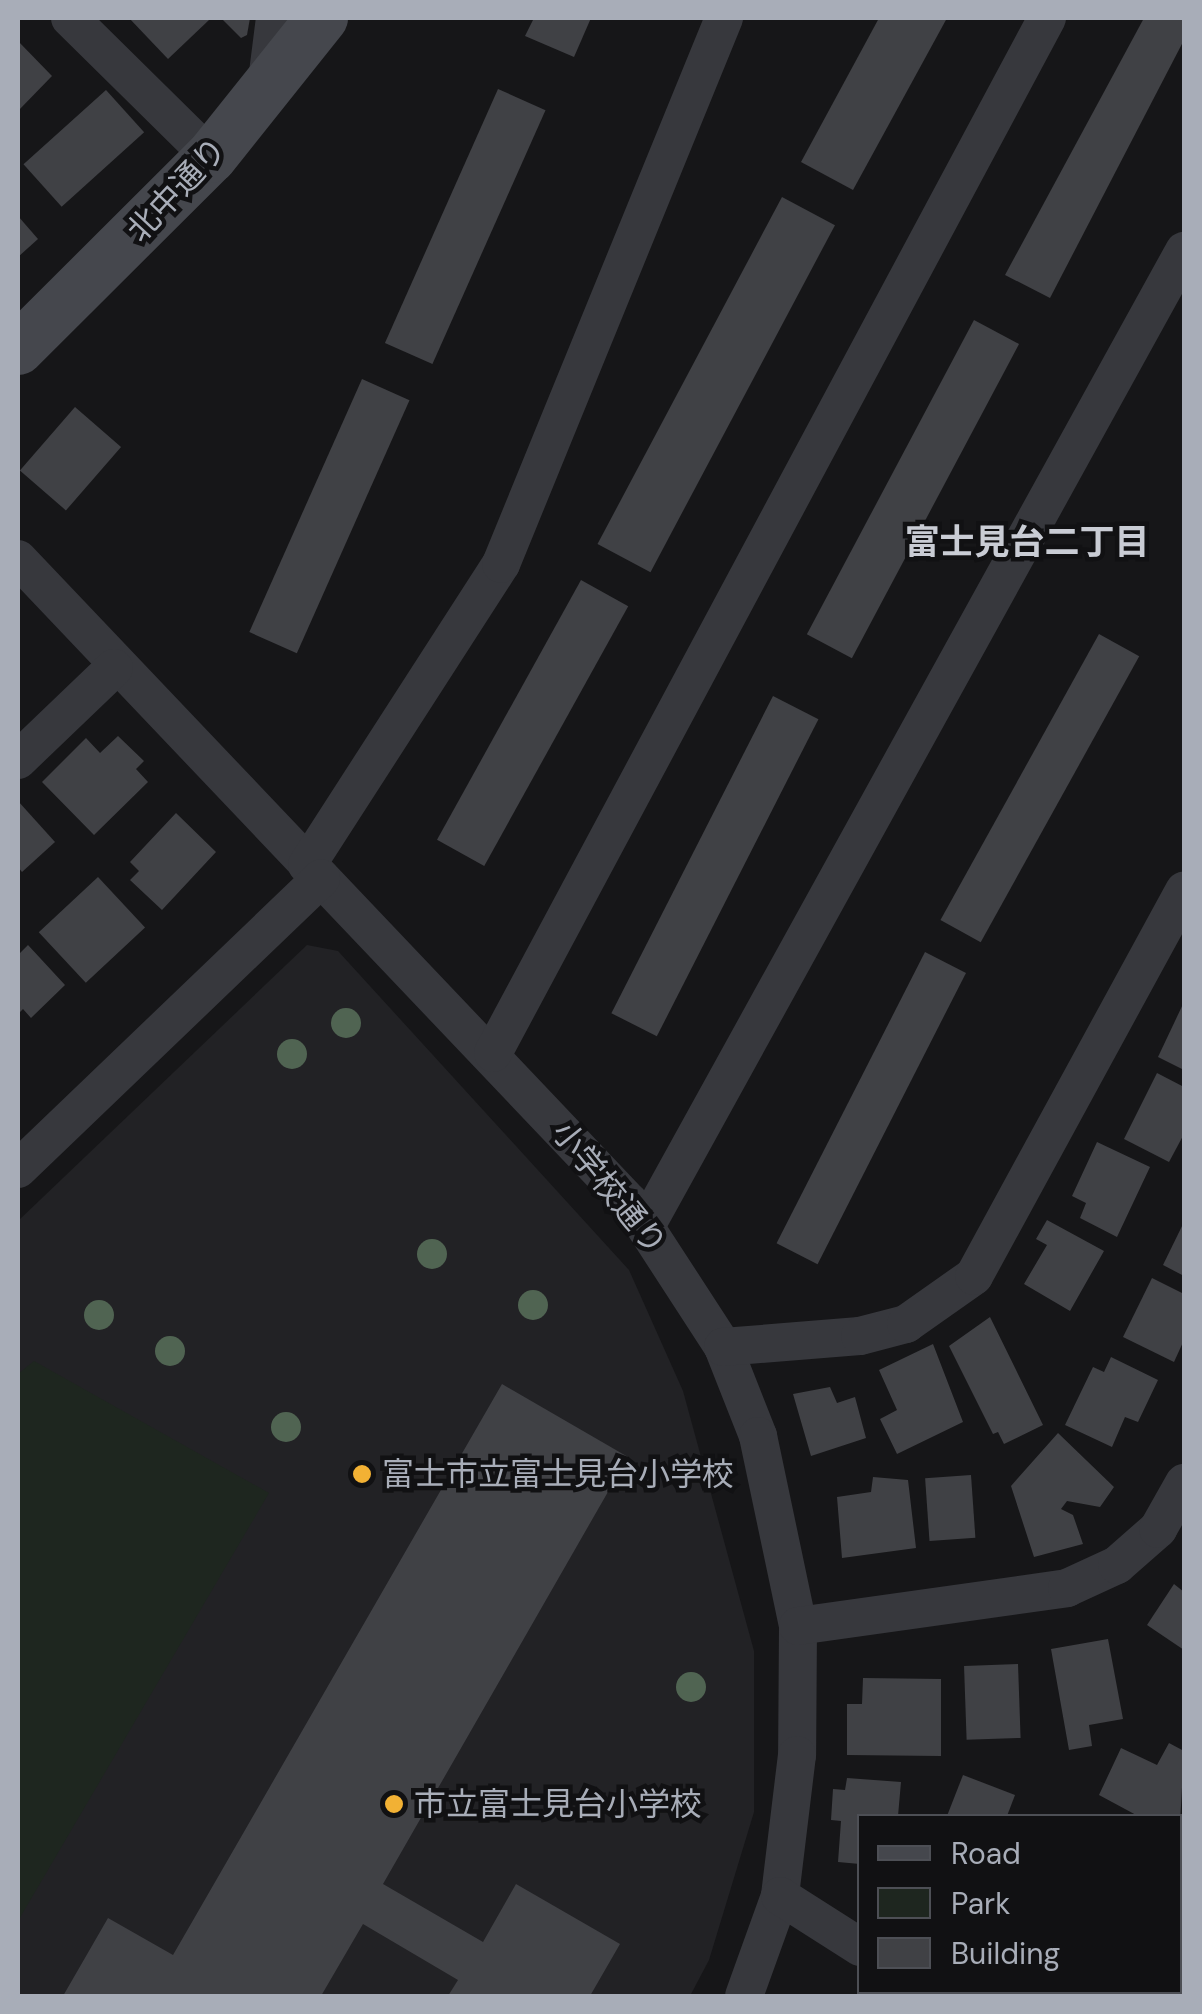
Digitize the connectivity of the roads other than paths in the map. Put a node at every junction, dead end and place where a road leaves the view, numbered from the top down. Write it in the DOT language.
graph roads {
  1 [pos="70,18"];
  2 [pos="275,18"];
  3 [pos="322,18"];
  4 [pos="724,18"];
  5 [pos="1046,18"];
  6 [pos="266,92"];
  7 [pos="212,156"];
  8 [pos="1184,251"];
  9 [pos="18,348"];
  10 [pos="18,559"];
  11 [pos="114,668"];
  12 [pos="18,760"];
  13 [pos="314,872"];
  14 [pos="1184,891"];
  15 [pos="492,1053"];
  16 [pos="18,1169"];
  17 [pos="646,1226"];
  18 [pos="723,1347"];
  19 [pos="1184,1484"];
  20 [pos="798,1626"];
  21 [pos="780,1896"];
  22 [pos="857,1945"];
  23 [pos="744,1996"];
  1 -- 7 [label="street"];
  2 -- 6 [label="street"];
  3 -- 6 [label="street, 北中通り"];
  4 -- 13 [label="street"];
  5 -- 15 [label="street"];
  6 -- 7 [label="street, 北中通り"];
  7 -- 9 [label="street, 北中通り"];
  8 -- 17 [label="street"];
  10 -- 11 [label="street, 小学校通り"];
  11 -- 12 [label="street"];
  11 -- 13 [label="street, 小学校通り"];
  13 -- 15 [label="street, 小学校通り"];
  13 -- 16 [label="street"];
  14 -- 18 [label="street"];
  15 -- 17 [label="street, 小学校通り"];
  17 -- 18 [label="street, 小学校通り"];
  18 -- 20 [label="street, 小学校通り"];
  19 -- 20 [label="street"];
  20 -- 21 [label="street, 小学校通り"];
  21 -- 22 [label="street"];
  21 -- 23 [label="street, 小学校通り"];
}
